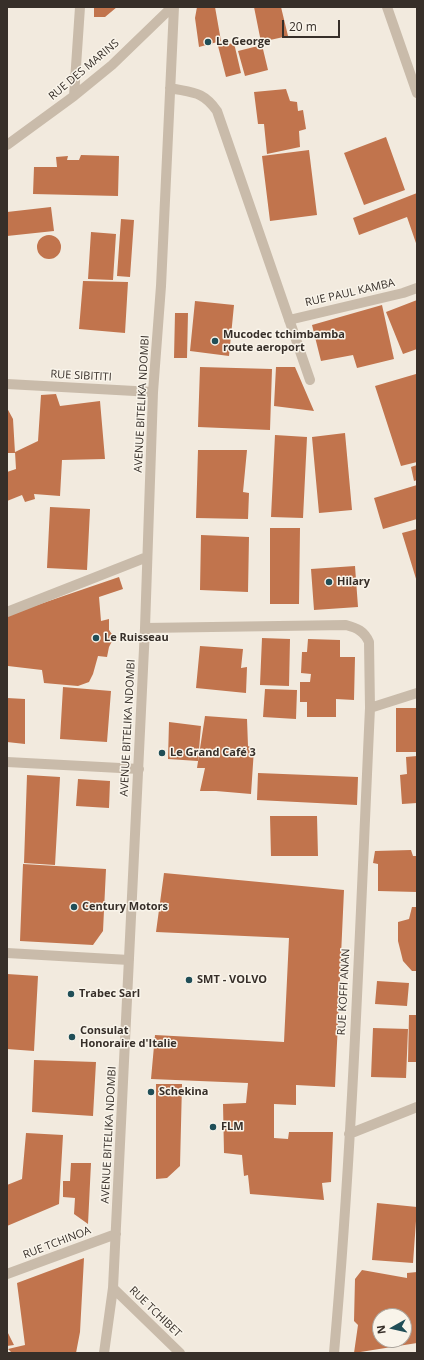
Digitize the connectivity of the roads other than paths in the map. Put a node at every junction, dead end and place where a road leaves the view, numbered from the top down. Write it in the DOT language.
graph roads {
  1 [pos="80,7"];
  2 [pos="173,7"];
  3 [pos="386,7"];
  4 [pos="170,88"];
  5 [pos="417,93"];
  6 [pos="74,96"];
  7 [pos="7,145"];
  8 [pos="417,288"];
  9 [pos="289,320"];
  10 [pos="310,380"];
  11 [pos="7,384"];
  12 [pos="153,392"];
  13 [pos="147,557"];
  14 [pos="7,612"];
  15 [pos="145,628"];
  16 [pos="417,693"];
  17 [pos="370,708"];
  18 [pos="7,762"];
  19 [pos="139,769"];
  20 [pos="7,953"];
  21 [pos="129,960"];
  22 [pos="417,1107"];
  23 [pos="349,1134"];
  24 [pos="116,1234"];
  25 [pos="7,1274"];
  26 [pos="114,1288"];
  27 [pos="104,1353"];
  28 [pos="180,1353"];
  29 [pos="334,1353"];
  1 -- 6 [label="street"];
  2 -- 4 [label="street, AVENUE BITELIKA NDOMBI"];
  2 -- 6 [label="street, RUE DES MARINS"];
  3 -- 5 [label="street"];
  4 -- 9 [label="street"];
  4 -- 12 [label="street, AVENUE BITELIKA NDOMBI"];
  6 -- 7 [label="street, RUE DES MARINS"];
  8 -- 9 [label="street, RUE PAUL KAMBA"];
  9 -- 10 [label="street"];
  11 -- 12 [label="street, RUE SIBITITI"];
  12 -- 13 [label="street, AVENUE BITELIKA NDOMBI"];
  13 -- 14 [label="street"];
  13 -- 15 [label="street, AVENUE BITELIKA NDOMBI"];
  15 -- 17 [label="street, RUE KOFFI ANAN"];
  15 -- 19 [label="street, AVENUE BITELIKA NDOMBI"];
  16 -- 17 [label="street"];
  17 -- 23 [label="street, RUE KOFFI ANAN"];
  18 -- 19 [label="street"];
  19 -- 21 [label="street, AVENUE BITELIKA NDOMBI"];
  20 -- 21 [label="street"];
  21 -- 24 [label="street, AVENUE BITELIKA NDOMBI"];
  22 -- 23 [label="street"];
  23 -- 29 [label="street, RUE KOFFI ANAN"];
  24 -- 25 [label="street, RUE TCHINOA"];
  24 -- 26 [label="street, AVENUE BITELIKA NDOMBI"];
  26 -- 27 [label="street, AVENUE BITELIKA NDOMBI"];
  26 -- 28 [label="street, RUE TCHIBET"];
}
